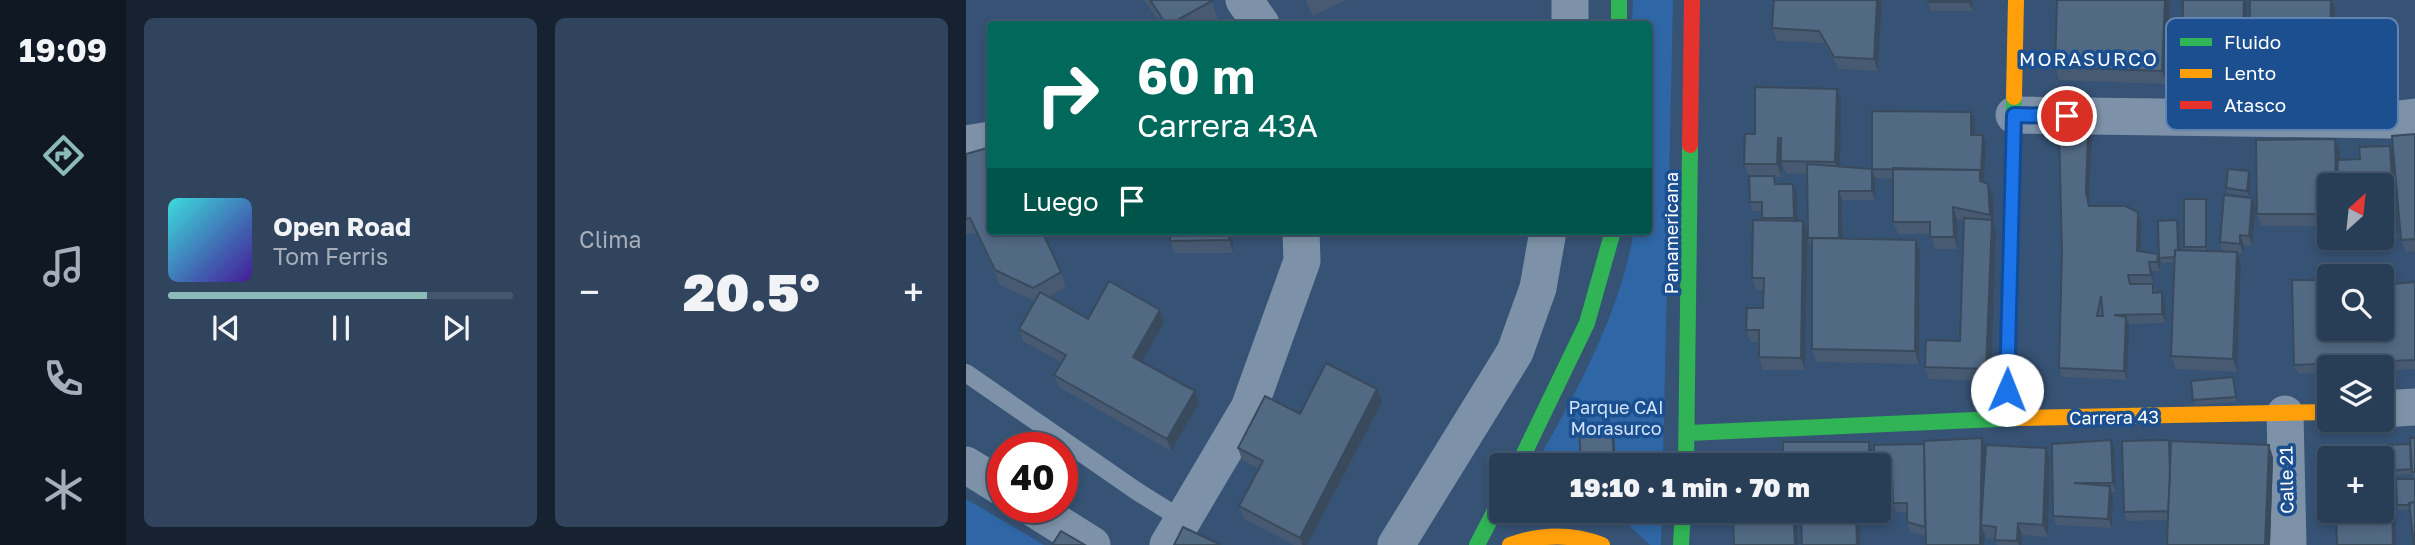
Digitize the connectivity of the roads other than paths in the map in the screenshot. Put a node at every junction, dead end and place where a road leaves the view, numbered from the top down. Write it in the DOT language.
graph roads {
  1 [pos="1244,0"];
  2 [pos="1570,0"];
  3 [pos="1619,0"];
  4 [pos="1692,0"];
  5 [pos="2016,0"];
  6 [pos="1259,21"];
  7 [pos="1570,21"];
  8 [pos="1619,21"];
  9 [pos="2014,115"];
  10 [pos="2166,117"];
  11 [pos="987,140"];
  12 [pos="966,144"];
  13 [pos="1301,235"];
  14 [pos="1547,235"];
  15 [pos="1612,235"];
  16 [pos="966,373"];
  17 [pos="2415,407"];
  18 [pos="2394,408"];
  19 [pos="2317,413"];
  20 [pos="2286,414"];
  21 [pos="2007,418"];
  22 [pos="1689,433"];
  23 [pos="1525,453"];
  24 [pos="1687,453"];
  25 [pos="966,465"];
  26 [pos="987,478"];
  27 [pos="1489,522"];
  28 [pos="1057,523"];
  29 [pos="1682,523"];
  30 [pos="1176,532"];
  31 [pos="1092,545"];
  32 [pos="1396,545"];
  33 [pos="1477,545"];
  34 [pos="1510,545"];
  35 [pos="1602,545"];
  36 [pos="1681,545"];
  37 [pos="2288,545"];
  1 -- 6 [label="street"];
  2 -- 7 [label="street"];
  3 -- 8 [label="street"];
  4 -- 22 [label="street, Panamericana"];
  5 -- 9 [label="street"];
  9 -- 10 [label="street"];
  9 -- 21 [label="street"];
  11 -- 12 [label="street"];
  13 -- 30 [label="street"];
  14 -- 32 [label="street"];
  15 -- 23 [label="street"];
  16 -- 30 [label="lane"];
  17 -- 18 [label="street"];
  19 -- 20 [label="street, Carrera 43"];
  20 -- 21 [label="street, Carrera 43"];
  20 -- 37 [label="street, Calle 21"];
  21 -- 22 [label="street, Carrera 43"];
  22 -- 24 [label="street, Panamericana"];
  25 -- 26 [label="street"];
  27 -- 33 [label="street"];
  28 -- 31 [label="street"];
  29 -- 36 [label="street"];
  34 -- 35 [label="street"];
}
